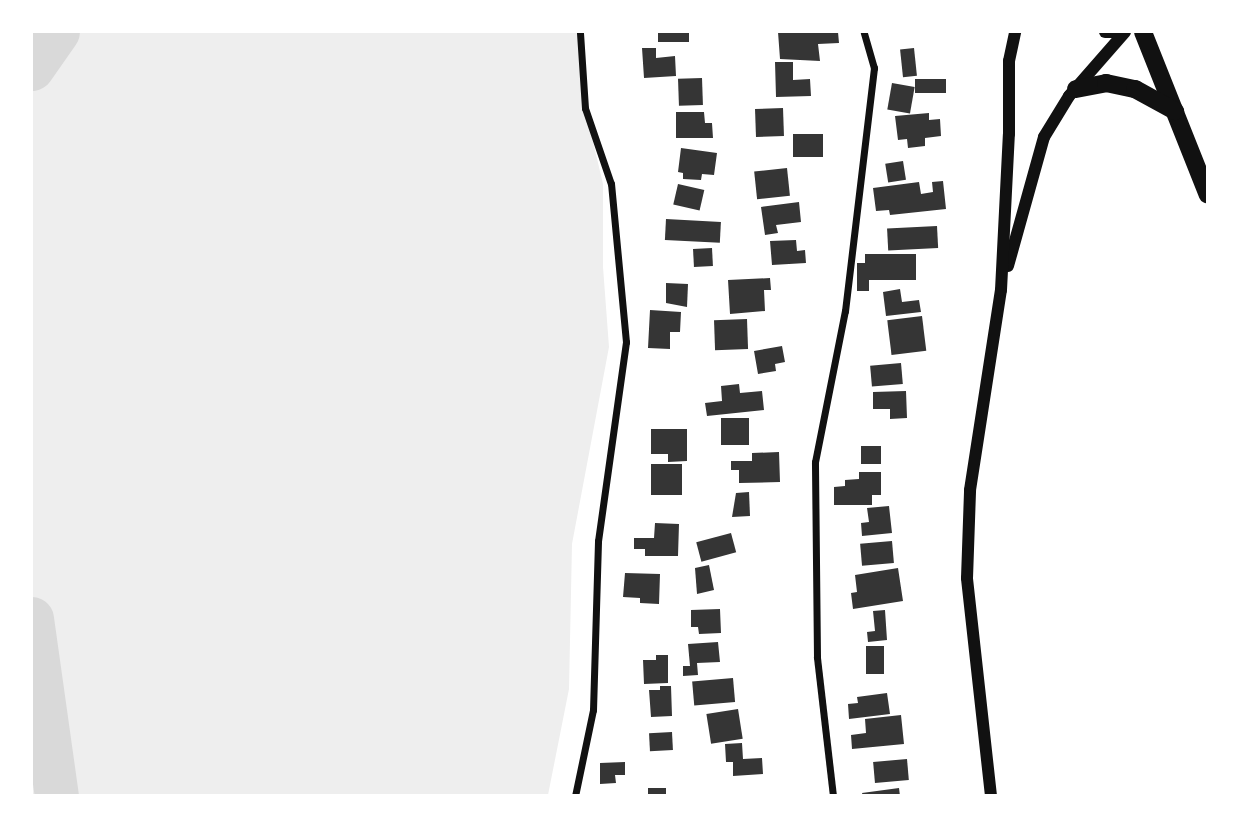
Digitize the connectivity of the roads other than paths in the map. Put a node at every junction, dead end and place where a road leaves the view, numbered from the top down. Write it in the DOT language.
graph roads {
  1 [pos="580,32"];
  2 [pos="864,32"];
  3 [pos="1015,32"];
  4 [pos="1105,32"];
  5 [pos="1116,32"];
  6 [pos="1125,32"];
  7 [pos="1143,32"];
  8 [pos="1076,89"];
  9 [pos="1175,111"];
  10 [pos="1208,195"];
  11 [pos="1001,290"];
  12 [pos="575,796"];
  13 [pos="833,796"];
  14 [pos="991,796"];
  1 -- 12 [label="street"];
  2 -- 13 [label="street"];
  3 -- 11 [label="street"];
  4 -- 5 [label="street"];
  6 -- 8 [label="street"];
  7 -- 9 [label="main road"];
  8 -- 9 [label="main road"];
  8 -- 11 [label="street"];
  9 -- 10 [label="main road"];
  11 -- 14 [label="street"];
}
